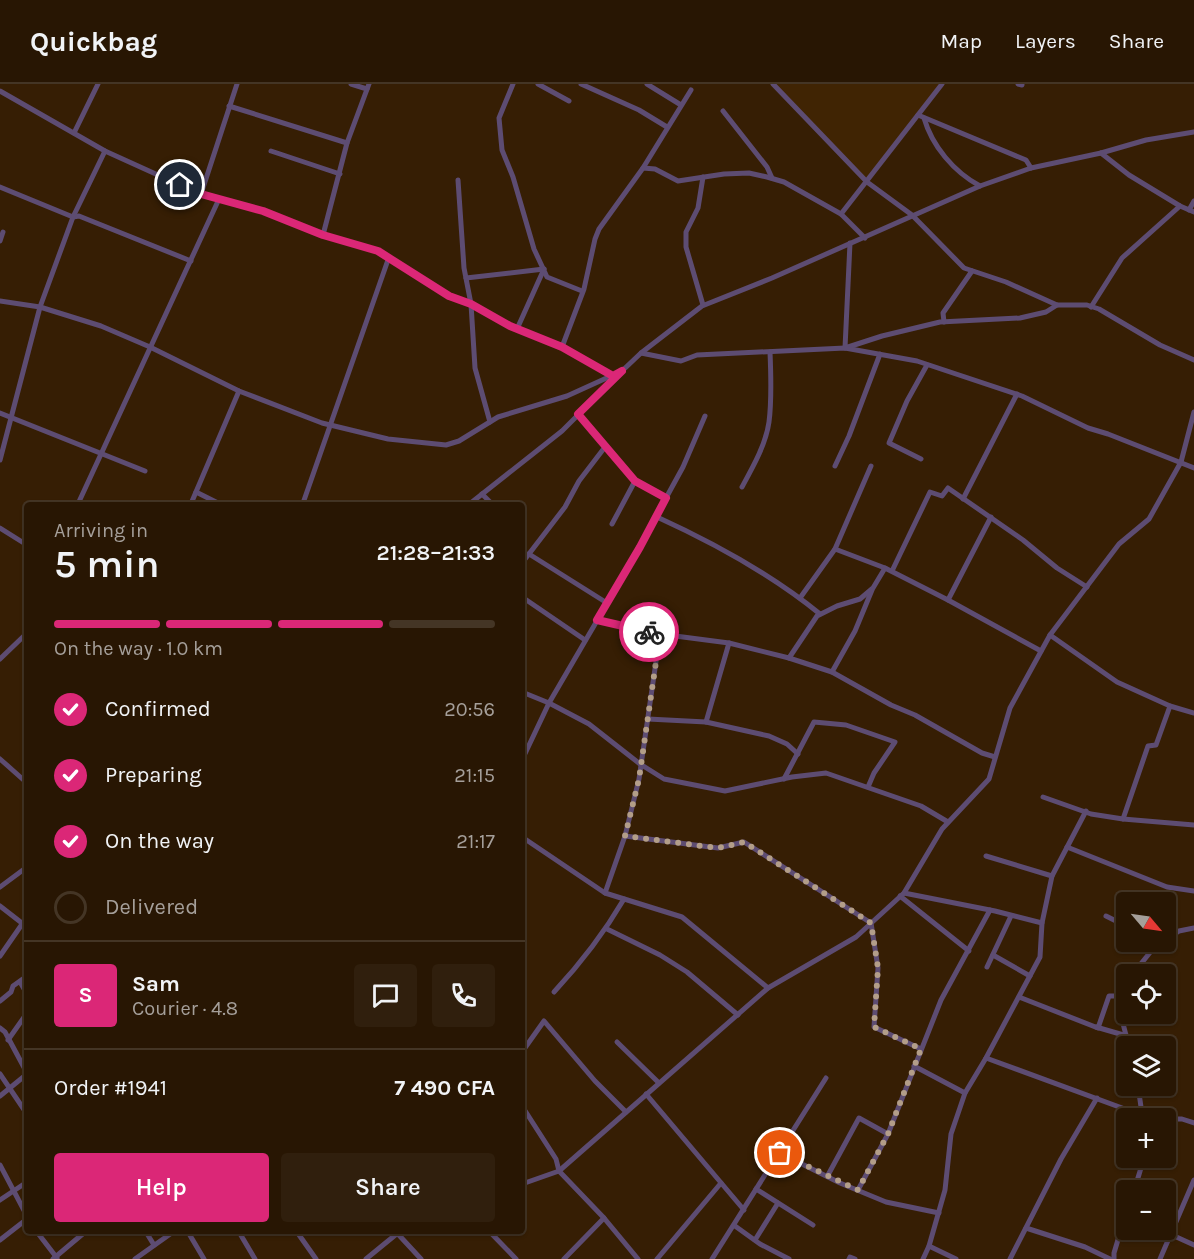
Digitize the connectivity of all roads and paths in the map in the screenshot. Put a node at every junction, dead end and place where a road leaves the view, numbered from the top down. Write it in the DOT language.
graph roads {
  1 [pos="7,84"];
  2 [pos="98,84"];
  3 [pos="237,84"];
  4 [pos="351,84"];
  5 [pos="513,84"];
  6 [pos="538,84"];
  7 [pos="581,84"];
  8 [pos="647,84"];
  9 [pos="773,84"];
  10 [pos="942,84"];
  11 [pos="368,87"];
  12 [pos="691,90"];
  13 [pos="1,91"];
  14 [pos="569,101"];
  15 [pos="681,105"];
  16 [pos="229,106"];
  17 [pos="723,111"];
  18 [pos="921,116"];
  19 [pos="667,128"];
  20 [pos="1194,132"];
  21 [pos="74,134"];
  22 [pos="347,143"];
  23 [pos="105,151"];
  24 [pos="271,151"];
  25 [pos="1101,153"];
  26 [pos="643,168"];
  27 [pos="1031,168"];
  28 [pos="340,174"];
  29 [pos="704,177"];
  30 [pos="772,178"];
  31 [pos="458,180"];
  32 [pos="867,182"];
  33 [pos="980,186"];
  34 [pos="0,187"];
  35 [pos="201,194"];
  36 [pos="219,199"];
  37 [pos="1194,201"];
  38 [pos="1180,206"];
  39 [pos="1192,211"];
  40 [pos="841,214"];
  41 [pos="912,215"];
  42 [pos="73,217"];
  43 [pos="3,232"];
  44 [pos="323,235"];
  45 [pos="865,238"];
  46 [pos="0,241"];
  47 [pos="850,243"];
  48 [pos="389,257"];
  49 [pos="191,261"];
  50 [pos="544,269"];
  51 [pos="972,271"];
  52 [pos="466,278"];
  53 [pos="582,291"];
  54 [pos="0,301"];
  55 [pos="471,304"];
  56 [pos="703,305"];
  57 [pos="1057,305"];
  58 [pos="1091,306"];
  59 [pos="40,307"];
  60 [pos="944,322"];
  61 [pos="517,329"];
  62 [pos="150,347"];
  63 [pos="562,347"];
  64 [pos="845,348"];
  65 [pos="770,352"];
  66 [pos="641,353"];
  67 [pos="880,354"];
  68 [pos="1194,360"];
  69 [pos="927,365"];
  70 [pos="622,371"];
  71 [pos="613,376"];
  72 [pos="239,391"];
  73 [pos="1017,394"];
  74 [pos="1194,412"];
  75 [pos="0,413"];
  76 [pos="578,414"];
  77 [pos="705,416"];
  78 [pos="12,417"];
  79 [pos="490,422"];
  80 [pos="330,424"];
  81 [pos="605,447"];
  82 [pos="101,452"];
  83 [pos="921,459"];
  84 [pos="0,460"];
  85 [pos="1181,462"];
  86 [pos="835,466"];
  87 [pos="871,466"];
  88 [pos="1194,468"];
  89 [pos="145,471"];
  90 [pos="635,481"];
  91 [pos="742,487"];
  92 [pos="196,492"];
  93 [pos="482,494"];
  94 [pos="666,498"];
  95 [pos="963,499"];
  96 [pos="79,502"];
  97 [pos="192,502"];
  98 [pos="216,502"];
  99 [pos="303,502"];
  100 [pos="472,502"];
  101 [pos="490,502"];
  102 [pos="657,517"];
  103 [pos="991,517"];
  104 [pos="612,524"];
  105 [pos="0,528"];
  106 [pos="24,543"];
  107 [pos="835,549"];
  108 [pos="529,554"];
  109 [pos="525,559"];
  110 [pos="885,568"];
  111 [pos="891,571"];
  112 [pos="1087,587"];
  113 [pos="873,588"];
  114 [pos="800,598"];
  115 [pos="525,599"];
  116 [pos="948,600"];
  117 [pos="607,603"];
  118 [pos="820,614"];
  119 [pos="597,620"];
  120 [pos="660,634"];
  121 [pos="1050,635"];
  122 [pos="24,636"];
  123 [pos="585,640"];
  124 [pos="729,643"];
  125 [pos="1041,651"];
  126 [pos="0,657"];
  127 [pos="789,658"];
  128 [pos="832,672"];
  129 [pos="525,693"];
  130 [pos="549,703"];
  131 [pos="1170,706"];
  132 [pos="1194,714"];
  133 [pos="648,718"];
  134 [pos="706,722"];
  135 [pos="525,754"];
  136 [pos="798,754"];
  137 [pos="995,757"];
  138 [pos="0,759"];
  139 [pos="640,764"];
  140 [pos="784,779"];
  141 [pos="24,780"];
  142 [pos="868,787"];
  143 [pos="1043,796"];
  144 [pos="1086,811"];
  145 [pos="1123,819"];
  146 [pos="948,822"];
  147 [pos="1194,825"];
  148 [pos="625,836"];
  149 [pos="525,839"];
  150 [pos="1067,848"];
  151 [pos="986,856"];
  152 [pos="24,869"];
  153 [pos="1052,876"];
  154 [pos="0,887"];
  155 [pos="1194,891"];
  156 [pos="604,893"];
  157 [pos="902,895"];
  158 [pos="624,899"];
  159 [pos="0,906"];
  160 [pos="990,910"];
  161 [pos="1011,916"];
  162 [pos="1106,916"];
  163 [pos="1116,921"];
  164 [pos="871,923"];
  165 [pos="1042,923"];
  166 [pos="24,925"];
  167 [pos="1194,928"];
  168 [pos="607,929"];
  169 [pos="1176,933"];
  170 [pos="969,951"];
  171 [pos="1150,952"];
  172 [pos="993,955"];
  173 [pos="0,956"];
  174 [pos="1141,964"];
  175 [pos="987,967"];
  176 [pos="1030,976"];
  177 [pos="24,979"];
  178 [pos="20,982"];
  179 [pos="768,988"];
  180 [pos="24,989"];
  181 [pos="554,992"];
  182 [pos="1116,996"];
  183 [pos="1019,997"];
  184 [pos="0,1001"];
  185 [pos="738,1015"];
  186 [pos="24,1017"];
  187 [pos="1123,1024"];
  188 [pos="0,1028"];
  189 [pos="1098,1028"];
  190 [pos="1126,1036"];
  191 [pos="8,1040"];
  192 [pos="617,1042"];
  193 [pos="525,1048"];
  194 [pos="921,1049"];
  195 [pos="986,1058"];
  196 [pos="914,1066"];
  197 [pos="24,1069"];
  198 [pos="0,1074"];
  199 [pos="24,1076"];
  200 [pos="826,1078"];
  201 [pos="659,1083"];
  202 [pos="10,1088"];
  203 [pos="965,1093"];
  204 [pos="646,1094"];
  205 [pos="0,1096"];
  206 [pos="1096,1098"];
  207 [pos="1125,1108"];
  208 [pos="24,1109"];
  209 [pos="525,1111"];
  210 [pos="626,1112"];
  211 [pos="1176,1119"];
  212 [pos="1194,1123"];
  213 [pos="888,1134"];
  214 [pos="780,1153"];
  215 [pos="0,1167"];
  216 [pos="559,1171"];
  217 [pos="828,1175"];
  218 [pos="1194,1182"];
  219 [pos="525,1183"];
  220 [pos="722,1183"];
  221 [pos="24,1184"];
  222 [pos="756,1189"];
  223 [pos="858,1190"];
  224 [pos="14,1192"];
  225 [pos="0,1200"];
  226 [pos="778,1203"];
  227 [pos="744,1210"];
  228 [pos="24,1211"];
  229 [pos="939,1213"];
  230 [pos="604,1218"];
  231 [pos="24,1220"];
  232 [pos="1176,1223"];
  233 [pos="813,1225"];
  234 [pos="735,1226"];
  235 [pos="1026,1228"];
  236 [pos="38,1234"];
  237 [pos="83,1234"];
  238 [pos="147,1234"];
  239 [pos="170,1234"];
  240 [pos="189,1234"];
  241 [pos="240,1234"];
  242 [pos="298,1234"];
  243 [pos="393,1234"];
  244 [pos="395,1234"];
  245 [pos="492,1234"];
  246 [pos="1176,1237"];
  247 [pos="0,1240"];
  248 [pos="755,1240"];
  249 [pos="1118,1240"];
  250 [pos="1170,1240"];
  251 [pos="154,1245"];
  252 [pos="1194,1245"];
  253 [pos="929,1246"];
  254 [pos="56,1258"];
  255 [pos="785,1258"];
  256 [pos="135,1259"];
  257 [pos="204,1259"];
  258 [pos="255,1259"];
  259 [pos="316,1259"];
  260 [pos="366,1259"];
  261 [pos="421,1259"];
  262 [pos="516,1259"];
  263 [pos="564,1259"];
  264 [pos="638,1259"];
  265 [pos="657,1259"];
  266 [pos="712,1259"];
  267 [pos="849,1259"];
  268 [pos="855,1259"];
  269 [pos="922,1259"];
  270 [pos="956,1259"];
  271 [pos="1010,1259"];
  272 [pos="1112,1259"];
  273 [pos="1160,1259"];
  1 -- 13 [label="street"];
  2 -- 21 [label="street"];
  3 -- 16 [label="street"];
  4 -- 11 [label="street"];
  5 -- 50 [label="street"];
  6 -- 14 [label="street"];
  7 -- 19 [label="street"];
  8 -- 15 [label="street"];
  9 -- 32 [label="street"];
  10 -- 18 [label="street"];
  11 -- 22 [label="street"];
  12 -- 15 [label="street"];
  13 -- 21 [label="street"];
  15 -- 19 [label="street"];
  16 -- 22 [label="street"];
  16 -- 35 [label="street"];
  17 -- 30 [label="street"];
  18 -- 27 [label="street"];
  18 -- 32 [label="street"];
  18 -- 33 [label="street"];
  19 -- 26 [label="street"];
  20 -- 25 [label="street"];
  21 -- 23 [label="street"];
  22 -- 28 [label="street"];
  23 -- 35 [label="street"];
  23 -- 42 [label="street"];
  24 -- 28 [label="street"];
  25 -- 27 [label="street"];
  25 -- 38 [label="street"];
  26 -- 29 [label="street"];
  26 -- 53 [label="street"];
  27 -- 33 [label="street"];
  28 -- 44 [label="street"];
  29 -- 30 [label="street"];
  29 -- 56 [label="street"];
  30 -- 40 [label="street"];
  31 -- 52 [label="street"];
  32 -- 40 [label="street"];
  32 -- 41 [label="street"];
  33 -- 41 [label="street"];
  34 -- 42 [label="street"];
  35 -- 36 [label="street"];
  36 -- 44 [label="street"];
  36 -- 49 [label="street"];
  37 -- 39 [label="street"];
  38 -- 39 [label="street"];
  38 -- 58 [label="street"];
  40 -- 45 [label="street"];
  41 -- 45 [label="street"];
  41 -- 51 [label="street"];
  42 -- 49 [label="street"];
  42 -- 59 [label="street"];
  43 -- 46 [label="street"];
  44 -- 48 [label="street"];
  45 -- 47 [label="street"];
  47 -- 56 [label="street"];
  47 -- 64 [label="street"];
  48 -- 55 [label="street"];
  48 -- 80 [label="street"];
  49 -- 62 [label="street"];
  50 -- 52 [label="street"];
  50 -- 53 [label="street"];
  50 -- 61 [label="street"];
  51 -- 57 [label="street"];
  51 -- 60 [label="street"];
  52 -- 55 [label="street"];
  53 -- 63 [label="street"];
  54 -- 59 [label="street"];
  55 -- 61 [label="street"];
  55 -- 79 [label="street"];
  56 -- 66 [label="street"];
  57 -- 58 [label="street"];
  57 -- 60 [label="street"];
  58 -- 68 [label="street"];
  59 -- 62 [label="street"];
  59 -- 78 [label="street"];
  60 -- 64 [label="street"];
  61 -- 63 [label="street"];
  62 -- 72 [label="street"];
  62 -- 82 [label="street"];
  63 -- 71 [label="street"];
  64 -- 65 [label="street"];
  64 -- 67 [label="street"];
  65 -- 66 [label="street"];
  65 -- 91 [label="street"];
  66 -- 70 [label="street"];
  67 -- 69 [label="street"];
  67 -- 86 [label="street"];
  69 -- 73 [label="street"];
  69 -- 83 [label="street"];
  70 -- 71 [label="street"];
  70 -- 76 [label="street"];
  71 -- 79 [label="street"];
  72 -- 80 [label="street"];
  72 -- 92 [label="street"];
  73 -- 85 [label="street"];
  73 -- 95 [label="street"];
  74 -- 85 [label="street"];
  75 -- 78 [label="street"];
  76 -- 81 [label="street"];
  76 -- 93 [label="street"];
  77 -- 94 [label="street"];
  78 -- 82 [label="street"];
  78 -- 84 [label="street"];
  79 -- 80 [label="street"];
  80 -- 99 [label="street"];
  81 -- 90 [label="street"];
  81 -- 108 [label="street"];
  82 -- 89 [label="street"];
  82 -- 96 [label="street"];
  85 -- 88 [label="street"];
  85 -- 112 [label="street"];
  87 -- 107 [label="street"];
  90 -- 94 [label="street"];
  90 -- 104 [label="street"];
  92 -- 97 [label="street"];
  92 -- 98 [label="street"];
  93 -- 100 [label="street"];
  93 -- 101 [label="street"];
  94 -- 102 [label="street"];
  95 -- 103 [label="street"];
  95 -- 111 [label="street"];
  102 -- 114 [label="street"];
  102 -- 117 [label="street"];
  103 -- 112 [label="street"];
  103 -- 116 [label="street"];
  105 -- 106 [label="street"];
  107 -- 110 [label="street"];
  107 -- 114 [label="street"];
  108 -- 109 [label="street"];
  108 -- 117 [label="street"];
  110 -- 111 [label="street"];
  110 -- 113 [label="street"];
  111 -- 116 [label="street"];
  112 -- 121 [label="street"];
  113 -- 118 [label="street"];
  113 -- 128 [label="street"];
  114 -- 118 [label="street"];
  115 -- 123 [label="street"];
  116 -- 125 [label="street"];
  117 -- 119 [label="street"];
  118 -- 127 [label="street"];
  119 -- 120 [label="street"];
  119 -- 123 [label="street"];
  120 -- 124 [label="street"];
  120 -- 133 [label="street"];
  121 -- 125 [label="street"];
  121 -- 131 [label="street"];
  122 -- 126 [label="street"];
  123 -- 130 [label="street"];
  124 -- 127 [label="street"];
  124 -- 134 [label="street"];
  125 -- 137 [label="street"];
  127 -- 128 [label="street"];
  128 -- 137 [label="street"];
  129 -- 130 [label="street"];
  130 -- 135 [label="street"];
  130 -- 139 [label="street"];
  131 -- 132 [label="street"];
  131 -- 145 [label="street"];
  133 -- 134 [label="street"];
  133 -- 139 [label="street"];
  134 -- 136 [label="street"];
  136 -- 140 [label="street"];
  136 -- 142 [label="street"];
  137 -- 146 [label="street"];
  138 -- 141 [label="street"];
  139 -- 140 [label="street"];
  139 -- 148 [label="street"];
  140 -- 142 [label="street"];
  142 -- 146 [label="street"];
  143 -- 144 [label="street"];
  144 -- 145 [label="street"];
  144 -- 150 [label="street"];
  145 -- 147 [label="street"];
  146 -- 157 [label="street"];
  148 -- 156 [label="street"];
  148 -- 164 [label="street"];
  149 -- 156 [label="street"];
  150 -- 153 [label="street"];
  150 -- 155 [label="street"];
  151 -- 153 [label="street"];
  152 -- 154 [label="street"];
  153 -- 165 [label="street"];
  156 -- 158 [label="street"];
  157 -- 160 [label="street"];
  157 -- 164 [label="street"];
  157 -- 170 [label="street"];
  158 -- 168 [label="street"];
  158 -- 179 [label="street"];
  159 -- 166 [label="street"];
  160 -- 161 [label="street"];
  160 -- 170 [label="street"];
  161 -- 165 [label="street"];
  161 -- 172 [label="street"];
  162 -- 163 [label="street"];
  164 -- 179 [label="street"];
  164 -- 194 [label="street"];
  165 -- 176 [label="street"];
  166 -- 173 [label="street"];
  167 -- 169 [label="street"];
  168 -- 181 [label="street"];
  168 -- 185 [label="street"];
  170 -- 194 [label="street"];
  171 -- 174 [label="street"];
  172 -- 175 [label="street"];
  172 -- 176 [label="street"];
  176 -- 183 [label="street"];
  177 -- 178 [label="street"];
  178 -- 180 [label="street"];
  178 -- 184 [label="street"];
  179 -- 185 [label="street"];
  182 -- 189 [label="street"];
  183 -- 189 [label="street"];
  183 -- 195 [label="street"];
  185 -- 201 [label="street"];
  186 -- 191 [label="street"];
  187 -- 190 [label="street"];
  188 -- 191 [label="street"];
  189 -- 190 [label="street"];
  191 -- 197 [label="street"];
  192 -- 201 [label="street"];
  193 -- 210 [label="street"];
  194 -- 196 [label="street"];
  195 -- 203 [label="street"];
  195 -- 206 [label="street"];
  196 -- 203 [label="street"];
  196 -- 213 [label="street"];
  198 -- 202 [label="street"];
  199 -- 202 [label="street"];
  200 -- 214 [label="street"];
  201 -- 204 [label="street"];
  202 -- 205 [label="street"];
  202 -- 208 [label="street"];
  203 -- 229 [label="street"];
  204 -- 210 [label="street"];
  204 -- 220 [label="street"];
  206 -- 207 [label="street"];
  206 -- 235 [label="street"];
  209 -- 216 [label="street"];
  210 -- 216 [label="street"];
  211 -- 212 [label="street"];
  213 -- 217 [label="street"];
  213 -- 223 [label="street"];
  214 -- 217 [label="street"];
  214 -- 222 [label="street"];
  215 -- 224 [label="street"];
  216 -- 219 [label="street"];
  216 -- 230 [label="street"];
  217 -- 223 [label="street"];
  218 -- 232 [label="street"];
  220 -- 227 [label="street"];
  220 -- 265 [label="street"];
  221 -- 224 [label="street"];
  222 -- 226 [label="street"];
  222 -- 227 [label="street"];
  223 -- 229 [label="street"];
  224 -- 225 [label="street"];
  224 -- 228 [label="street"];
  226 -- 233 [label="street"];
  226 -- 248 [label="street"];
  227 -- 234 [label="street"];
  229 -- 253 [label="street"];
  230 -- 263 [label="street"];
  230 -- 264 [label="street"];
  231 -- 247 [label="street"];
  234 -- 248 [label="street"];
  234 -- 266 [label="street"];
  235 -- 271 [label="street"];
  235 -- 272 [label="street"];
  236 -- 254 [label="street"];
  237 -- 254 [label="street"];
  238 -- 251 [label="street"];
  239 -- 251 [label="street"];
  240 -- 257 [label="street"];
  241 -- 258 [label="street"];
  242 -- 259 [label="street"];
  243 -- 260 [label="street"];
  244 -- 261 [label="street"];
  245 -- 262 [label="street"];
  246 -- 252 [label="street"];
  248 -- 255 [label="street"];
  249 -- 272 [label="street"];
  250 -- 273 [label="street"];
  251 -- 256 [label="street"];
  253 -- 269 [label="street"];
  253 -- 270 [label="street"];
  267 -- 268 [label="street"];
}
